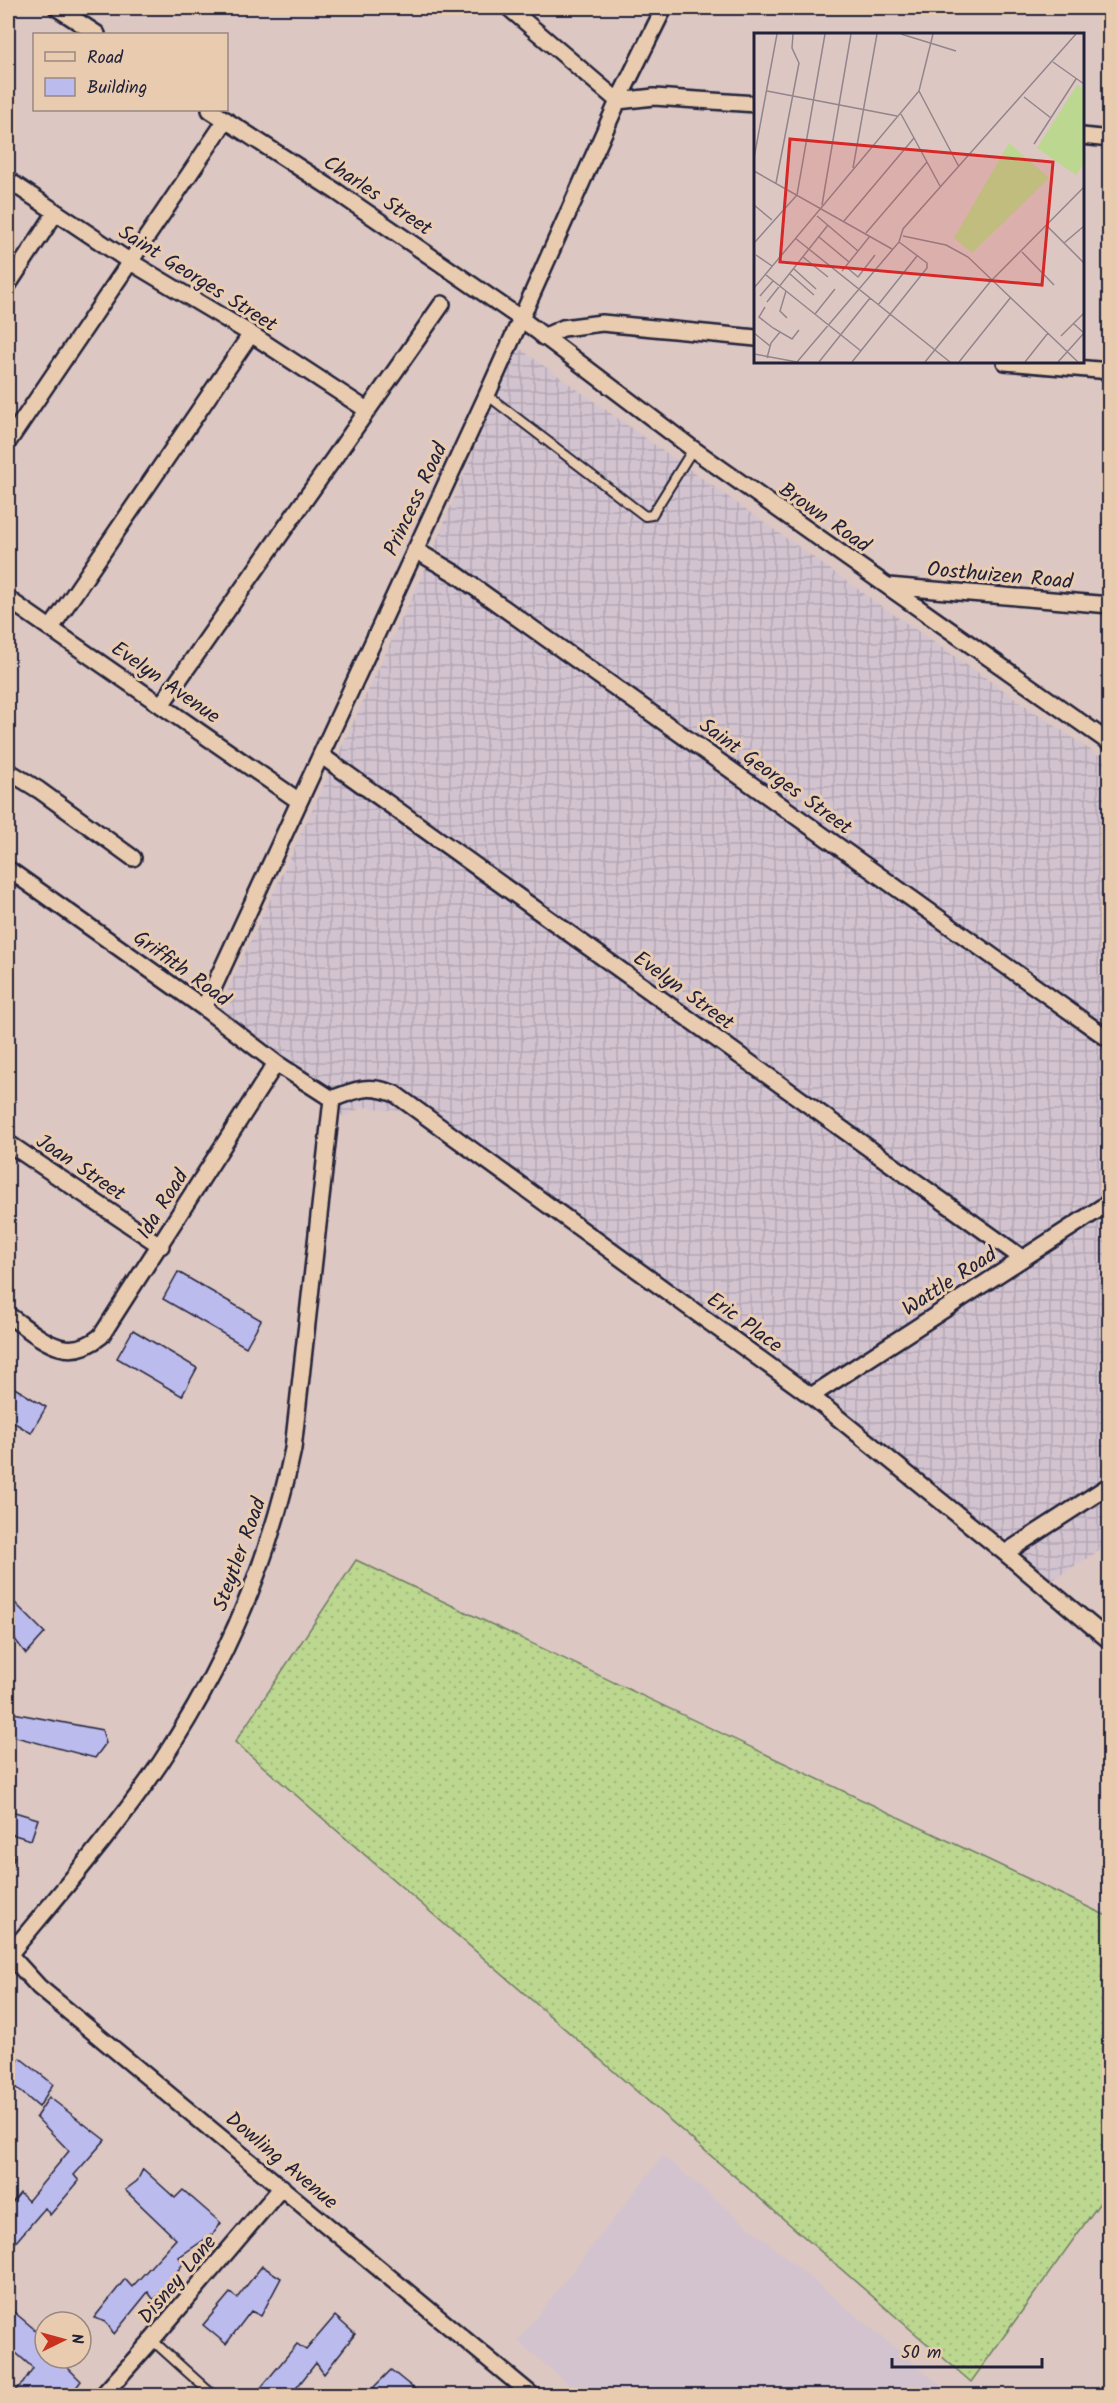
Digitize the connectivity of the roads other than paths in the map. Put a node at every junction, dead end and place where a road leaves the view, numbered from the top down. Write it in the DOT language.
graph roads {
  1 [pos="57,8"];
  2 [pos="508,8"];
  3 [pos="663,8"];
  4 [pos="95,33"];
  5 [pos="618,101"];
  6 [pos="754,104"];
  7 [pos="212,111"];
  8 [pos="226,120"];
  9 [pos="1084,136"];
  10 [pos="1110,139"];
  11 [pos="8,180"];
  12 [pos="56,212"];
  13 [pos="129,261"];
  14 [pos="8,285"];
  15 [pos="442,304"];
  16 [pos="520,318"];
  17 [pos="251,334"];
  18 [pos="543,337"];
  19 [pos="754,338"];
  20 [pos="1017,363"];
  21 [pos="1110,371"];
  22 [pos="487,395"];
  23 [pos="367,410"];
  24 [pos="8,442"];
  25 [pos="693,449"];
  26 [pos="415,550"];
  27 [pos="886,586"];
  28 [pos="8,600"];
  29 [pos="1110,605"];
  30 [pos="51,628"];
  31 [pos="161,705"];
  32 [pos="1110,743"];
  33 [pos="322,756"];
  34 [pos="8,771"];
  35 [pos="299,801"];
  36 [pos="133,858"];
  37 [pos="8,869"];
  38 [pos="204,1008"];
  39 [pos="1110,1040"];
  40 [pos="276,1064"];
  41 [pos="333,1099"];
  42 [pos="8,1143"];
  43 [pos="1110,1202"];
  44 [pos="161,1246"];
  45 [pos="1022,1258"];
  46 [pos="8,1315"];
  47 [pos="811,1395"];
  48 [pos="1110,1485"];
  49 [pos="1005,1553"];
  50 [pos="1110,1641"];
  51 [pos="8,1954"];
  52 [pos="282,2187"];
  53 [pos="152,2340"];
  54 [pos="102,2396"];
  55 [pos="214,2396"];
  56 [pos="533,2396"];
  1 -- 4 [label="street"];
  2 -- 5 [label="street"];
  3 -- 5 [label="street, Princess Road"];
  5 -- 6 [label="street"];
  5 -- 16 [label="street, Princess Road"];
  7 -- 8 [label="street, Charles Street"];
  8 -- 13 [label="street"];
  8 -- 16 [label="street, Charles Street"];
  9 -- 10 [label="street"];
  11 -- 12 [label="street, Saint Georges Street"];
  12 -- 13 [label="street, Saint Georges Street"];
  12 -- 14 [label="street"];
  13 -- 17 [label="street, Saint Georges Street"];
  13 -- 24 [label="street"];
  15 -- 23 [label="street"];
  16 -- 18 [label="street, Brown Road"];
  16 -- 22 [label="street, Princess Road"];
  17 -- 23 [label="street, Saint Georges Street"];
  17 -- 30 [label="street"];
  18 -- 19 [label="street"];
  18 -- 25 [label="street, Brown Road"];
  20 -- 21 [label="street"];
  22 -- 25 [label="lane"];
  22 -- 26 [label="street, Princess Road"];
  23 -- 31 [label="street"];
  25 -- 27 [label="street, Brown Road"];
  26 -- 33 [label="street, Princess Road"];
  26 -- 39 [label="street, Saint Georges Street"];
  27 -- 29 [label="street, Oosthuizen Road"];
  27 -- 32 [label="street, Brown Road"];
  28 -- 30 [label="street, Evelyn Avenue"];
  30 -- 31 [label="street, Evelyn Avenue"];
  31 -- 35 [label="street, Evelyn Avenue"];
  33 -- 35 [label="street, Princess Road"];
  33 -- 45 [label="street, Evelyn Street"];
  34 -- 36 [label="street"];
  35 -- 38 [label="street, Princess Road"];
  37 -- 38 [label="street, Griffith Road"];
  38 -- 40 [label="street, Griffith Road"];
  40 -- 41 [label="street, Griffith Road"];
  40 -- 44 [label="street, Ida Road"];
  41 -- 47 [label="street, Eric Place"];
  41 -- 51 [label="street, Steytler Road"];
  42 -- 44 [label="street, Joan Street"];
  43 -- 45 [label="street, Wattle Road"];
  44 -- 46 [label="street, Ida Road"];
  45 -- 47 [label="street, Wattle Road"];
  47 -- 49 [label="street, Eric Place"];
  48 -- 49 [label="street"];
  49 -- 50 [label="street, Eric Place"];
  51 -- 52 [label="street, Dowling Avenue"];
  52 -- 53 [label="street, Disney Lane"];
  52 -- 56 [label="street, Dowling Avenue"];
  53 -- 54 [label="street, Disney Lane"];
  53 -- 55 [label="lane"];
}
